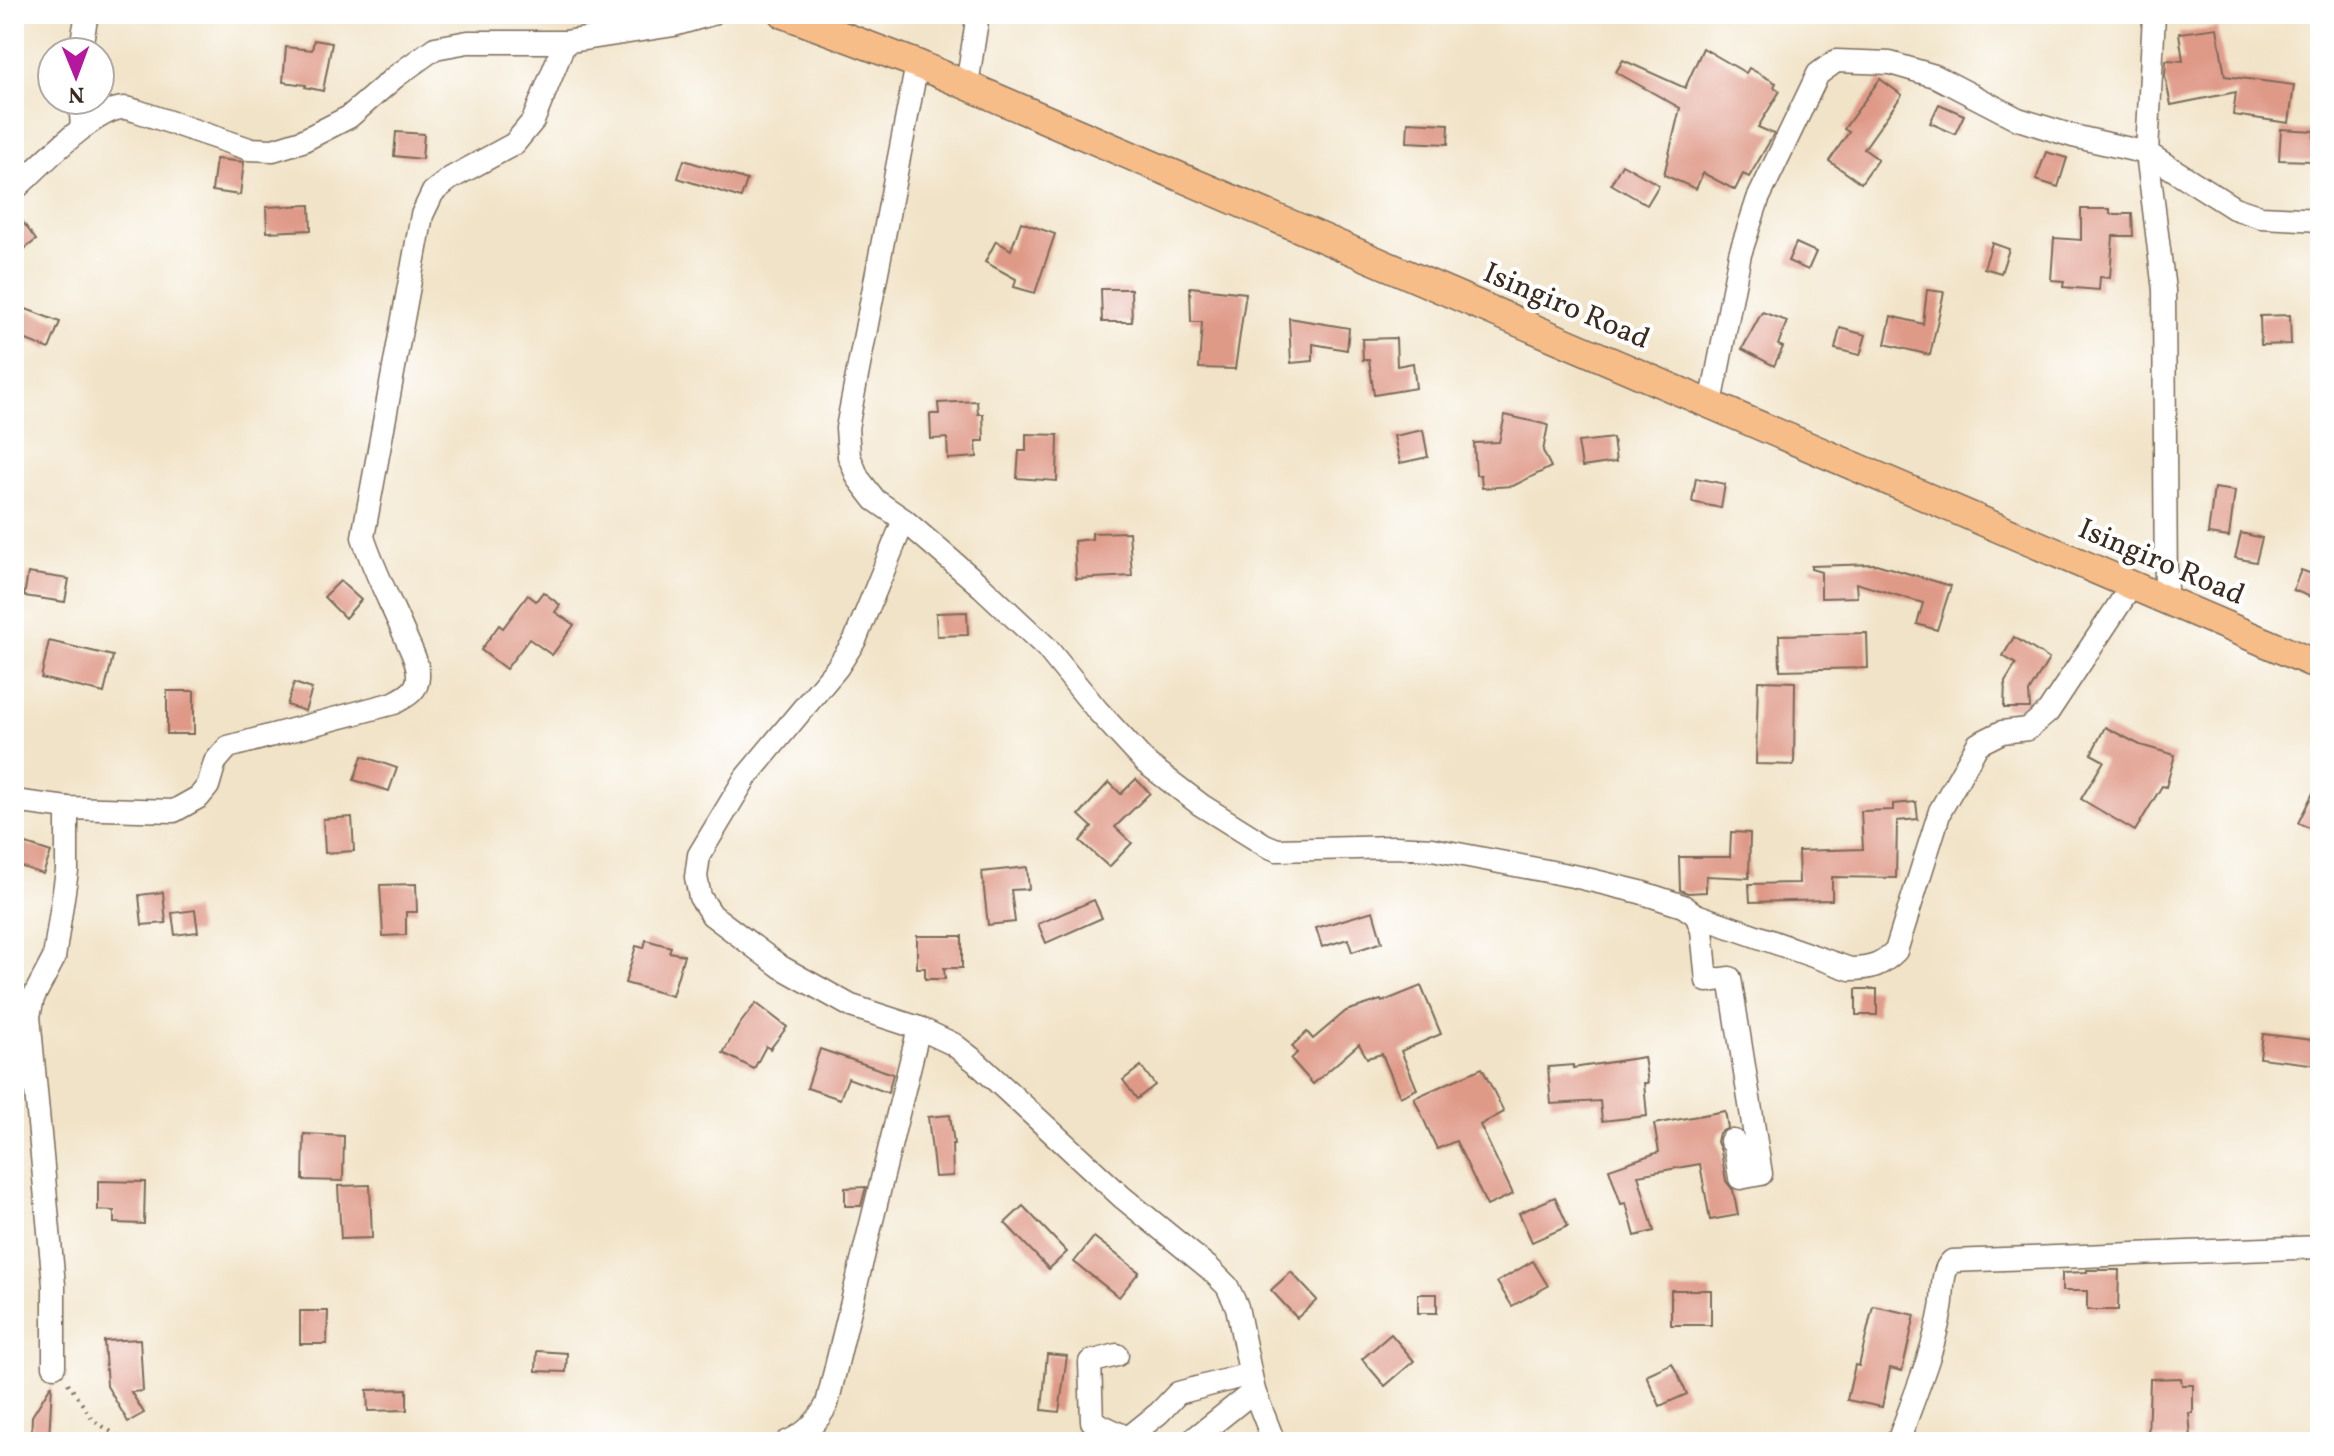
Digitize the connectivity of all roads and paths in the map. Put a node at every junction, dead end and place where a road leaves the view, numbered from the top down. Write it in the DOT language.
graph roads {
  1 [pos="87,14"];
  2 [pos="712,14"];
  3 [pos="784,14"];
  4 [pos="978,14"];
  5 [pos="2154,14"];
  6 [pos="83,36"];
  7 [pos="565,42"];
  8 [pos="917,64"];
  9 [pos="967,85"];
  10 [pos="81,116"];
  11 [pos="82,128"];
  12 [pos="2147,153"];
  13 [pos="14,190"];
  14 [pos="2320,220"];
  15 [pos="1711,404"];
  16 [pos="904,520"];
  17 [pos="2132,585"];
  18 [pos="2166,600"];
  19 [pos="2320,666"];
  20 [pos="14,801"];
  21 [pos="67,808"];
  22 [pos="1696,915"];
  23 [pos="919,1028"];
  24 [pos="1731,1141"];
  25 [pos="2320,1247"];
  26 [pos="1117,1355"];
  27 [pos="54,1366"];
  28 [pos="1252,1382"];
  29 [pos="795,1441"];
  30 [pos="127,1442"];
  31 [pos="1190,1442"];
  32 [pos="1274,1442"];
  33 [pos="1898,1442"];
  1 -- 6 [label="street"];
  2 -- 7 [label="street"];
  3 -- 8 [label="main road, Isingiro Road"];
  4 -- 9 [label="street"];
  5 -- 12 [label="street"];
  7 -- 11 [label="street"];
  7 -- 21 [label="street"];
  8 -- 9 [label="main road, Isingiro Road"];
  8 -- 16 [label="street"];
  9 -- 15 [label="main road, Isingiro Road"];
  10 -- 11 [label="street"];
  11 -- 13 [label="street"];
  12 -- 14 [label="street"];
  12 -- 15 [label="street"];
  12 -- 18 [label="street"];
  15 -- 17 [label="main road, Isingiro Road"];
  16 -- 22 [label="street"];
  16 -- 23 [label="street"];
  17 -- 18 [label="main road, Isingiro Road"];
  17 -- 22 [label="street"];
  18 -- 19 [label="main road, Isingiro Road"];
  20 -- 21 [label="street"];
  21 -- 27 [label="street"];
  22 -- 24 [label="street"];
  23 -- 28 [label="street"];
  23 -- 29 [label="street"];
  25 -- 33 [label="street"];
  26 -- 28 [label="street"];
  27 -- 30 [label="path"];
  28 -- 31 [label="street"];
  28 -- 32 [label="street"];
}
